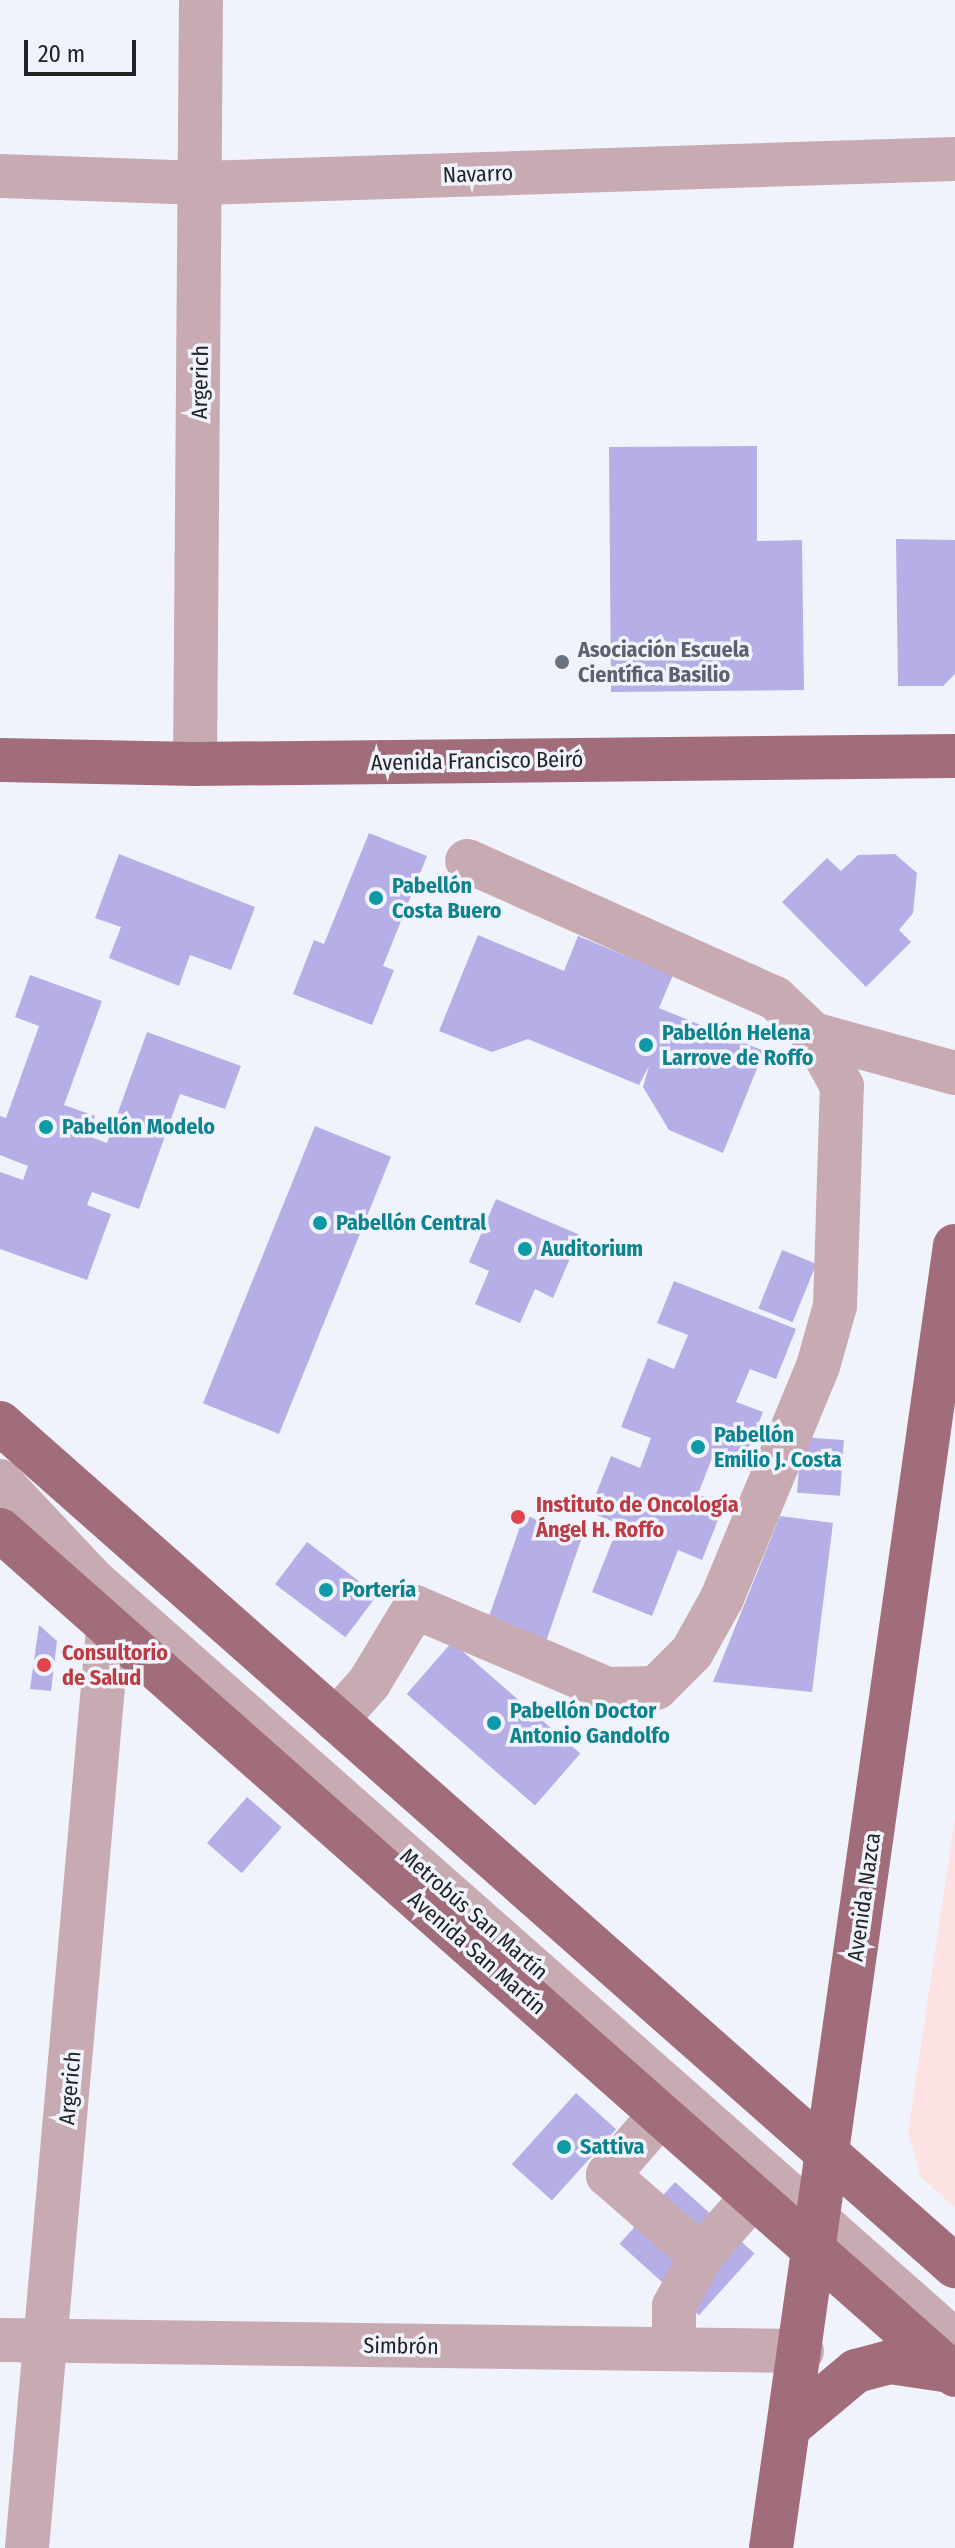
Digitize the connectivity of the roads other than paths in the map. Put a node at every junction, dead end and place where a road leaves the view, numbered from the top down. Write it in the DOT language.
graph roads {
  1 [pos="201,0"];
  2 [pos="955,159"];
  3 [pos="0,176"];
  4 [pos="202,183"];
  5 [pos="955,756"];
  6 [pos="0,760"];
  7 [pos="195,764"];
  8 [pos="467,861"];
  9 [pos="813,1034"];
  10 [pos="955,1073"];
  11 [pos="955,1246"];
  12 [pos="0,1423"];
  13 [pos="0,1453"];
  14 [pos="0,1481"];
  15 [pos="37,1531"];
  16 [pos="108,1629"];
  17 [pos="336,1720"];
  18 [pos="661,2114"];
  19 [pos="754,2195"];
  20 [pos="822,2205"];
  21 [pos="701,2256"];
  22 [pos="955,2266"];
  23 [pos="955,2306"];
  24 [pos="0,2340"];
  25 [pos="48,2341"];
  26 [pos="674,2349"];
  27 [pos="802,2351"];
  28 [pos="953,2362"];
  29 [pos="790,2426"];
  30 [pos="27,2548"];
  31 [pos="771,2548"];
  1 -- 4 [label="street, Argerich"];
  2 -- 4 [label="street, Navarro"];
  3 -- 4 [label="street, Navarro"];
  4 -- 7 [label="street, Argerich"];
  5 -- 7 [label="main road, Avenida Francisco Beiró"];
  6 -- 7 [label="main road, Avenida Francisco Beiró"];
  8 -- 9 [label="street"];
  9 -- 10 [label="street"];
  9 -- 17 [label="street"];
  11 -- 20 [label="main road, Avenida Nazca"];
  12 -- 15 [label="main road, Avenida San Martín"];
  13 -- 15 [label="street, Metrobús San Martín"];
  14 -- 15 [label="street, Metrobús San Martín"];
  15 -- 16 [label="main road, Avenida San Martín"];
  15 -- 17 [label="main road, Avenida San Martín"];
  15 -- 20 [label="street, Metrobús San Martín"];
  16 -- 18 [label="main road, Avenida San Martín"];
  16 -- 25 [label="street, Argerich"];
  17 -- 20 [label="main road, Avenida San Martín"];
  18 -- 19 [label="main road, Avenida San Martín"];
  18 -- 21 [label="street"];
  19 -- 20 [label="main road, Avenida San Martín"];
  19 -- 21 [label="street"];
  20 -- 22 [label="main road, Avenida San Martín"];
  20 -- 23 [label="street, Metrobús San Martín"];
  20 -- 27 [label="main road, Avenida Nazca"];
  20 -- 28 [label="main road, Avenida San Martín"];
  21 -- 26 [label="street"];
  24 -- 25 [label="street, Simbrón"];
  25 -- 26 [label="street, Simbrón"];
  25 -- 30 [label="street, Argerich"];
  26 -- 27 [label="street, Simbrón"];
  27 -- 29 [label="main road, Avenida Nazca"];
  28 -- 29 [label="main road"];
  29 -- 31 [label="main road, Avenida Nazca"];
}
